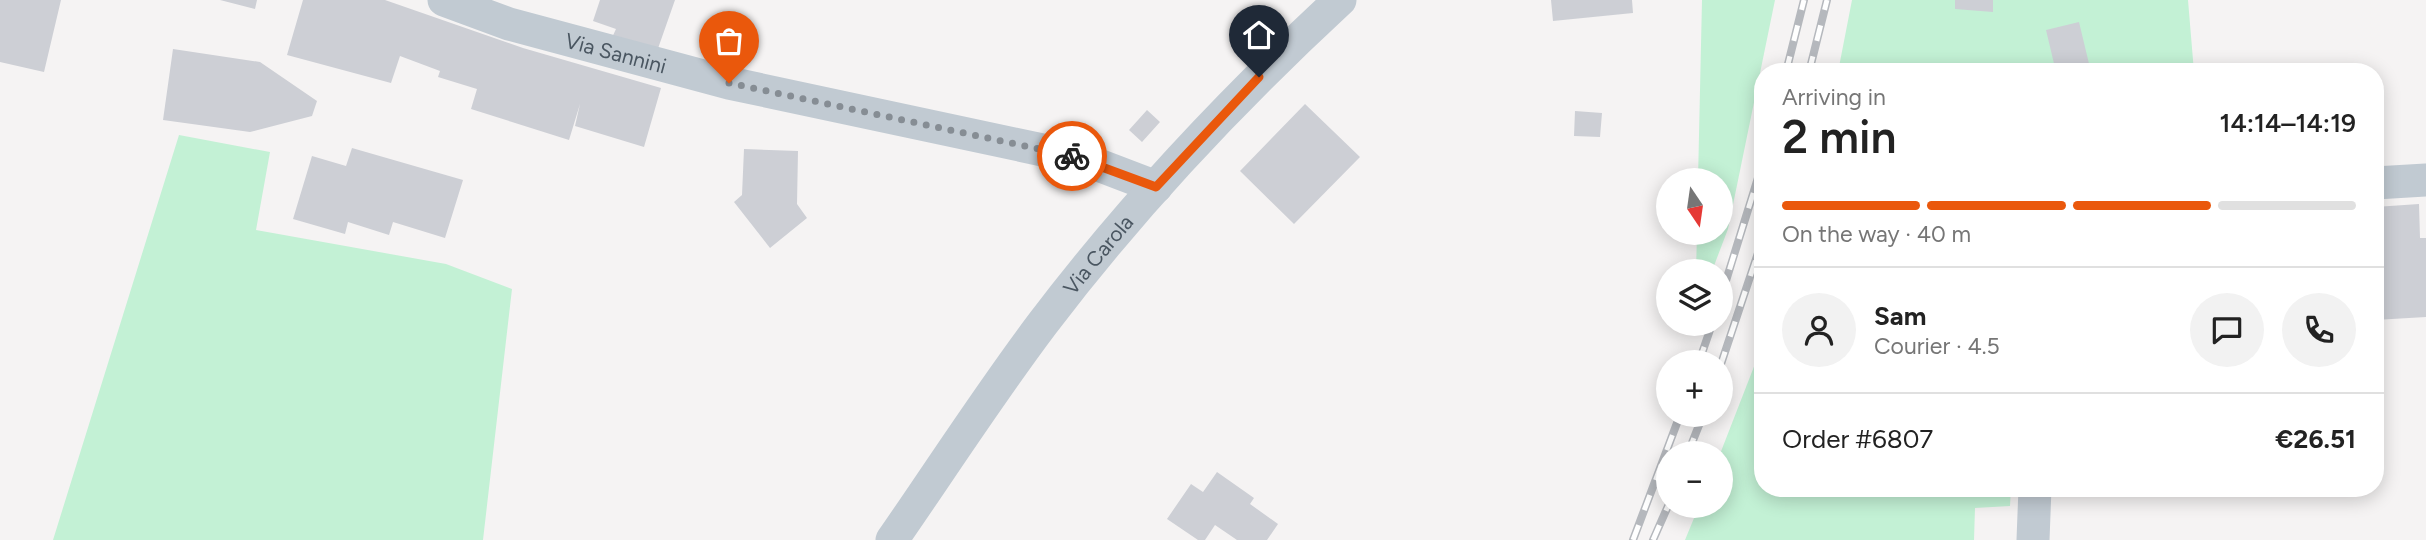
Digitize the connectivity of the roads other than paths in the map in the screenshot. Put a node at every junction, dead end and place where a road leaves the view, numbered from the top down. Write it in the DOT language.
graph roads {
  1 [pos="444,0"];
  2 [pos="1340,0"];
  3 [pos="2426,180"];
  4 [pos="2384,182"];
  5 [pos="1156,187"];
  6 [pos="2035,497"];
  7 [pos="892,540"];
  8 [pos="2033,540"];
  1 -- 5 [label="street, Via Sannini"];
  2 -- 5 [label="street, Via Carola"];
  3 -- 4 [label="street"];
  5 -- 7 [label="street, Via Carola"];
  6 -- 8 [label="street"];
}
